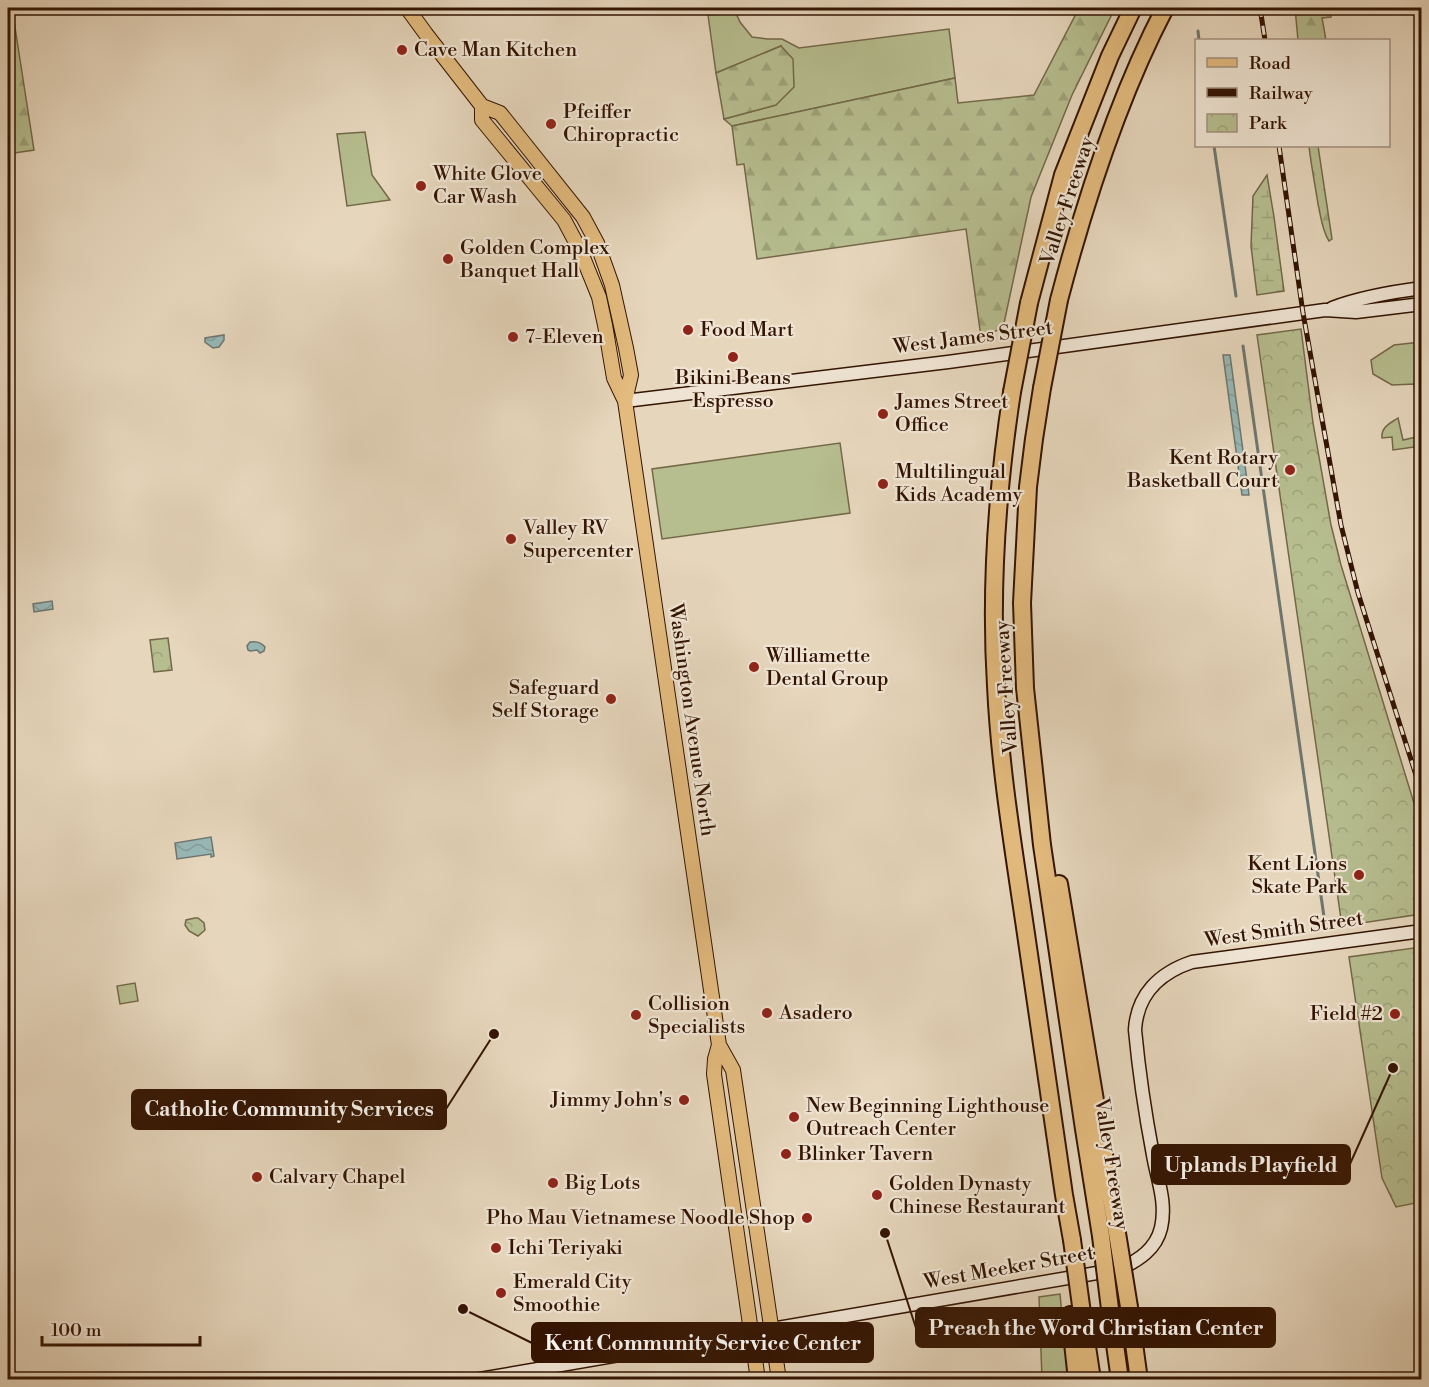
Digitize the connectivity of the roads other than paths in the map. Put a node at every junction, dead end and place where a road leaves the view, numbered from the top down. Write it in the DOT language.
graph roads {
  1 [pos="407,8"];
  2 [pos="1133,8"];
  3 [pos="1165,8"];
  4 [pos="482,106"];
  5 [pos="1422,288"];
  6 [pos="1422,304"];
  7 [pos="1325,310"];
  8 [pos="625,401"];
  9 [pos="1422,930"];
  10 [pos="719,1045"];
  11 [pos="1109,1234"];
  12 [pos="1152,1246"];
  13 [pos="1076,1314"];
  14 [pos="771,1328"];
  15 [pos="751,1332"];
  16 [pos="474,1380"];
  17 [pos="758,1380"];
  18 [pos="779,1380"];
  19 [pos="1077,1380"];
  20 [pos="1092,1380"];
  21 [pos="1120,1380"];
  22 [pos="1139,1380"];
  1 -- 4 [label="main road"];
  2 -- 13 [label="highway, Valley Freeway, bridge"];
  3 -- 11 [label="highway, Valley Freeway, bridge"];
  4 -- 8 [label="main road, Washington Avenue North"];
  4 -- 8 [label="main road, Washington Avenue North"];
  5 -- 7 [label="main road, West James Street"];
  6 -- 7 [label="main road, West James Street"];
  7 -- 8 [label="main road, West James Street"];
  8 -- 10 [label="main road, Washington Avenue North"];
  9 -- 12 [label="main road, West Smith Street"];
  10 -- 14 [label="main road, Washington Avenue North"];
  10 -- 15 [label="main road, Washington Avenue North"];
  11 -- 21 [label="highway, Valley Freeway, bridge"];
  11 -- 22 [label="highway, bridge"];
  12 -- 14 [label="main road, West Meeker Street"];
  13 -- 19 [label="highway"];
  13 -- 20 [label="highway"];
  14 -- 15 [label="main road, West Meeker Street"];
  14 -- 18 [label="main road, Washington Avenue North"];
  15 -- 16 [label="main road, West Meeker Street"];
  15 -- 17 [label="main road, Washington Avenue North"];
}
